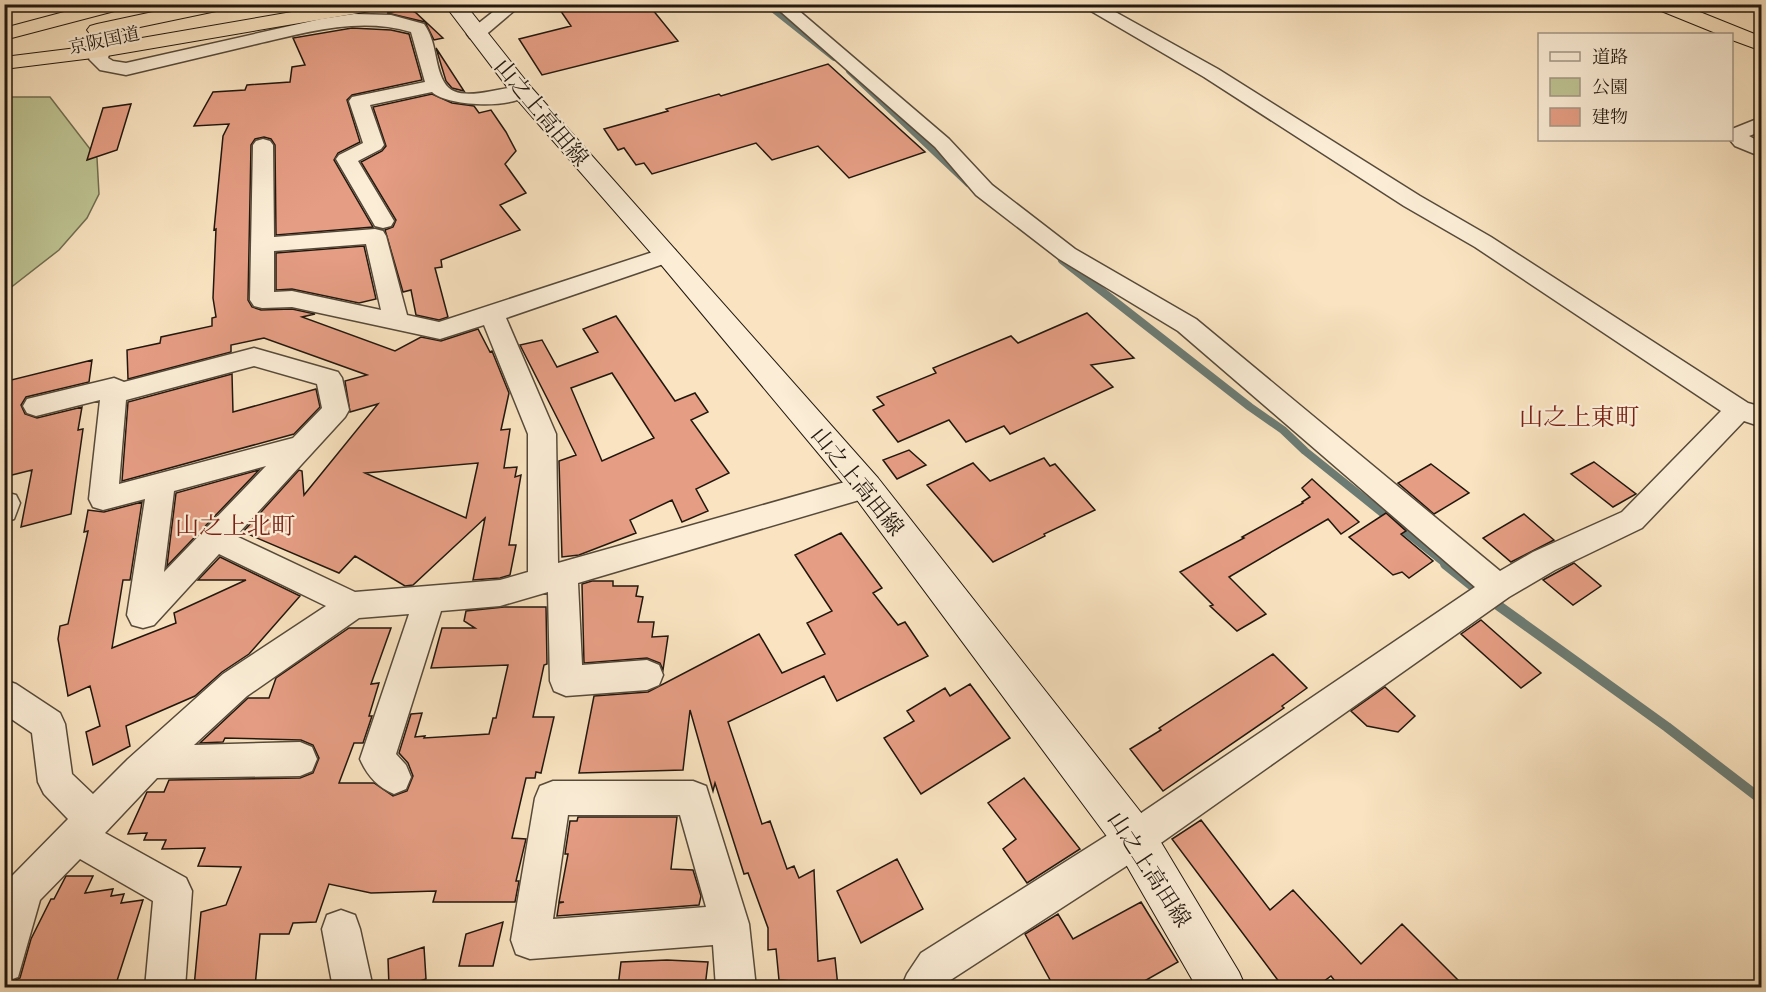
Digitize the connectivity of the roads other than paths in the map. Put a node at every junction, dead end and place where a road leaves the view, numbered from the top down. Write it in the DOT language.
graph roads {
  1 [pos="119,4"];
  2 [pos="221,4"];
  3 [pos="273,4"];
  4 [pos="376,4"];
  5 [pos="454,4"];
  6 [pos="514,4"];
  7 [pos="780,4"];
  8 [pos="1086,4"];
  9 [pos="1661,4"];
  10 [pos="1732,33"];
  11 [pos="4,34"];
  12 [pos="476,34"];
  13 [pos="1733,34"];
  14 [pos="1761,45"];
  15 [pos="4,48"];
  16 [pos="101,51"];
  17 [pos="4,62"];
  18 [pos="435,86"];
  19 [pos="522,91"];
  20 [pos="1761,123"];
  21 [pos="263,144"];
  22 [pos="1761,151"];
  23 [pos="383,222"];
  24 [pos="262,245"];
  25 [pos="667,255"];
  26 [pos="492,314"];
  27 [pos="396,322"];
  28 [pos="113,394"];
  29 [pos="36,406"];
  30 [pos="1750,413"];
  31 [pos="303,446"];
  32 [pos="161,484"];
  33 [pos="866,487"];
  34 [pos="215,539"];
  35 [pos="553,578"];
  36 [pos="1498,588"];
  37 [pos="429,599"];
  38 [pos="352,605"];
  39 [pos="647,675"];
  40 [pos="4,695"];
  41 [pos="300,759"];
  42 [pos="151,762"];
  43 [pos="394,777"];
  44 [pos="85,829"];
  45 [pos="1135,839"];
  46 [pos="14,887"];
  47 [pos="730,924"];
  48 [pos="341,929"];
  49 [pos="4,963"];
  50 [pos="165,987"];
  51 [pos="353,987"];
  52 [pos="736,987"];
  53 [pos="921,987"];
  54 [pos="1224,987"];
  1 -- 11 [label="highway"];
  2 -- 15 [label="highway, 京阪国道"];
  3 -- 17 [label="highway, 京阪国道"];
  4 -- 16 [label="highway"];
  5 -- 12 [label="street, 山之上高田線"];
  6 -- 12 [label="street"];
  7 -- 36 [label="street"];
  8 -- 30 [label="street"];
  9 -- 10 [label="highway"];
  12 -- 19 [label="street, 山之上高田線"];
  13 -- 14 [label="highway"];
  16 -- 17 [label="highway"];
  16 -- 18 [label="street"];
  18 -- 19 [label="street"];
  18 -- 23 [label="street"];
  19 -- 25 [label="street, 山之上高田線"];
  20 -- 22 [label="street"];
  21 -- 24 [label="street"];
  24 -- 27 [label="street"];
  24 -- 27 [label="street"];
  25 -- 26 [label="street"];
  25 -- 33 [label="street, 山之上高田線"];
  26 -- 27 [label="street"];
  26 -- 35 [label="street"];
  28 -- 29 [label="street"];
  28 -- 31 [label="street"];
  28 -- 32 [label="street"];
  30 -- 36 [label="street"];
  31 -- 32 [label="street"];
  31 -- 34 [label="street"];
  32 -- 34 [label="street"];
  33 -- 35 [label="street"];
  33 -- 45 [label="street, 山之上高田線"];
  34 -- 38 [label="street"];
  35 -- 37 [label="street"];
  35 -- 39 [label="street"];
  36 -- 45 [label="street"];
  37 -- 38 [label="street"];
  37 -- 43 [label="street"];
  38 -- 42 [label="street"];
  40 -- 44 [label="street"];
  41 -- 42 [label="street"];
  42 -- 44 [label="street"];
  44 -- 46 [label="street"];
  44 -- 50 [label="street"];
  45 -- 53 [label="street"];
  45 -- 54 [label="street, 山之上高田線"];
  46 -- 49 [label="street"];
  47 -- 47 [label="street"];
  47 -- 52 [label="street"];
  48 -- 51 [label="street"];
}
